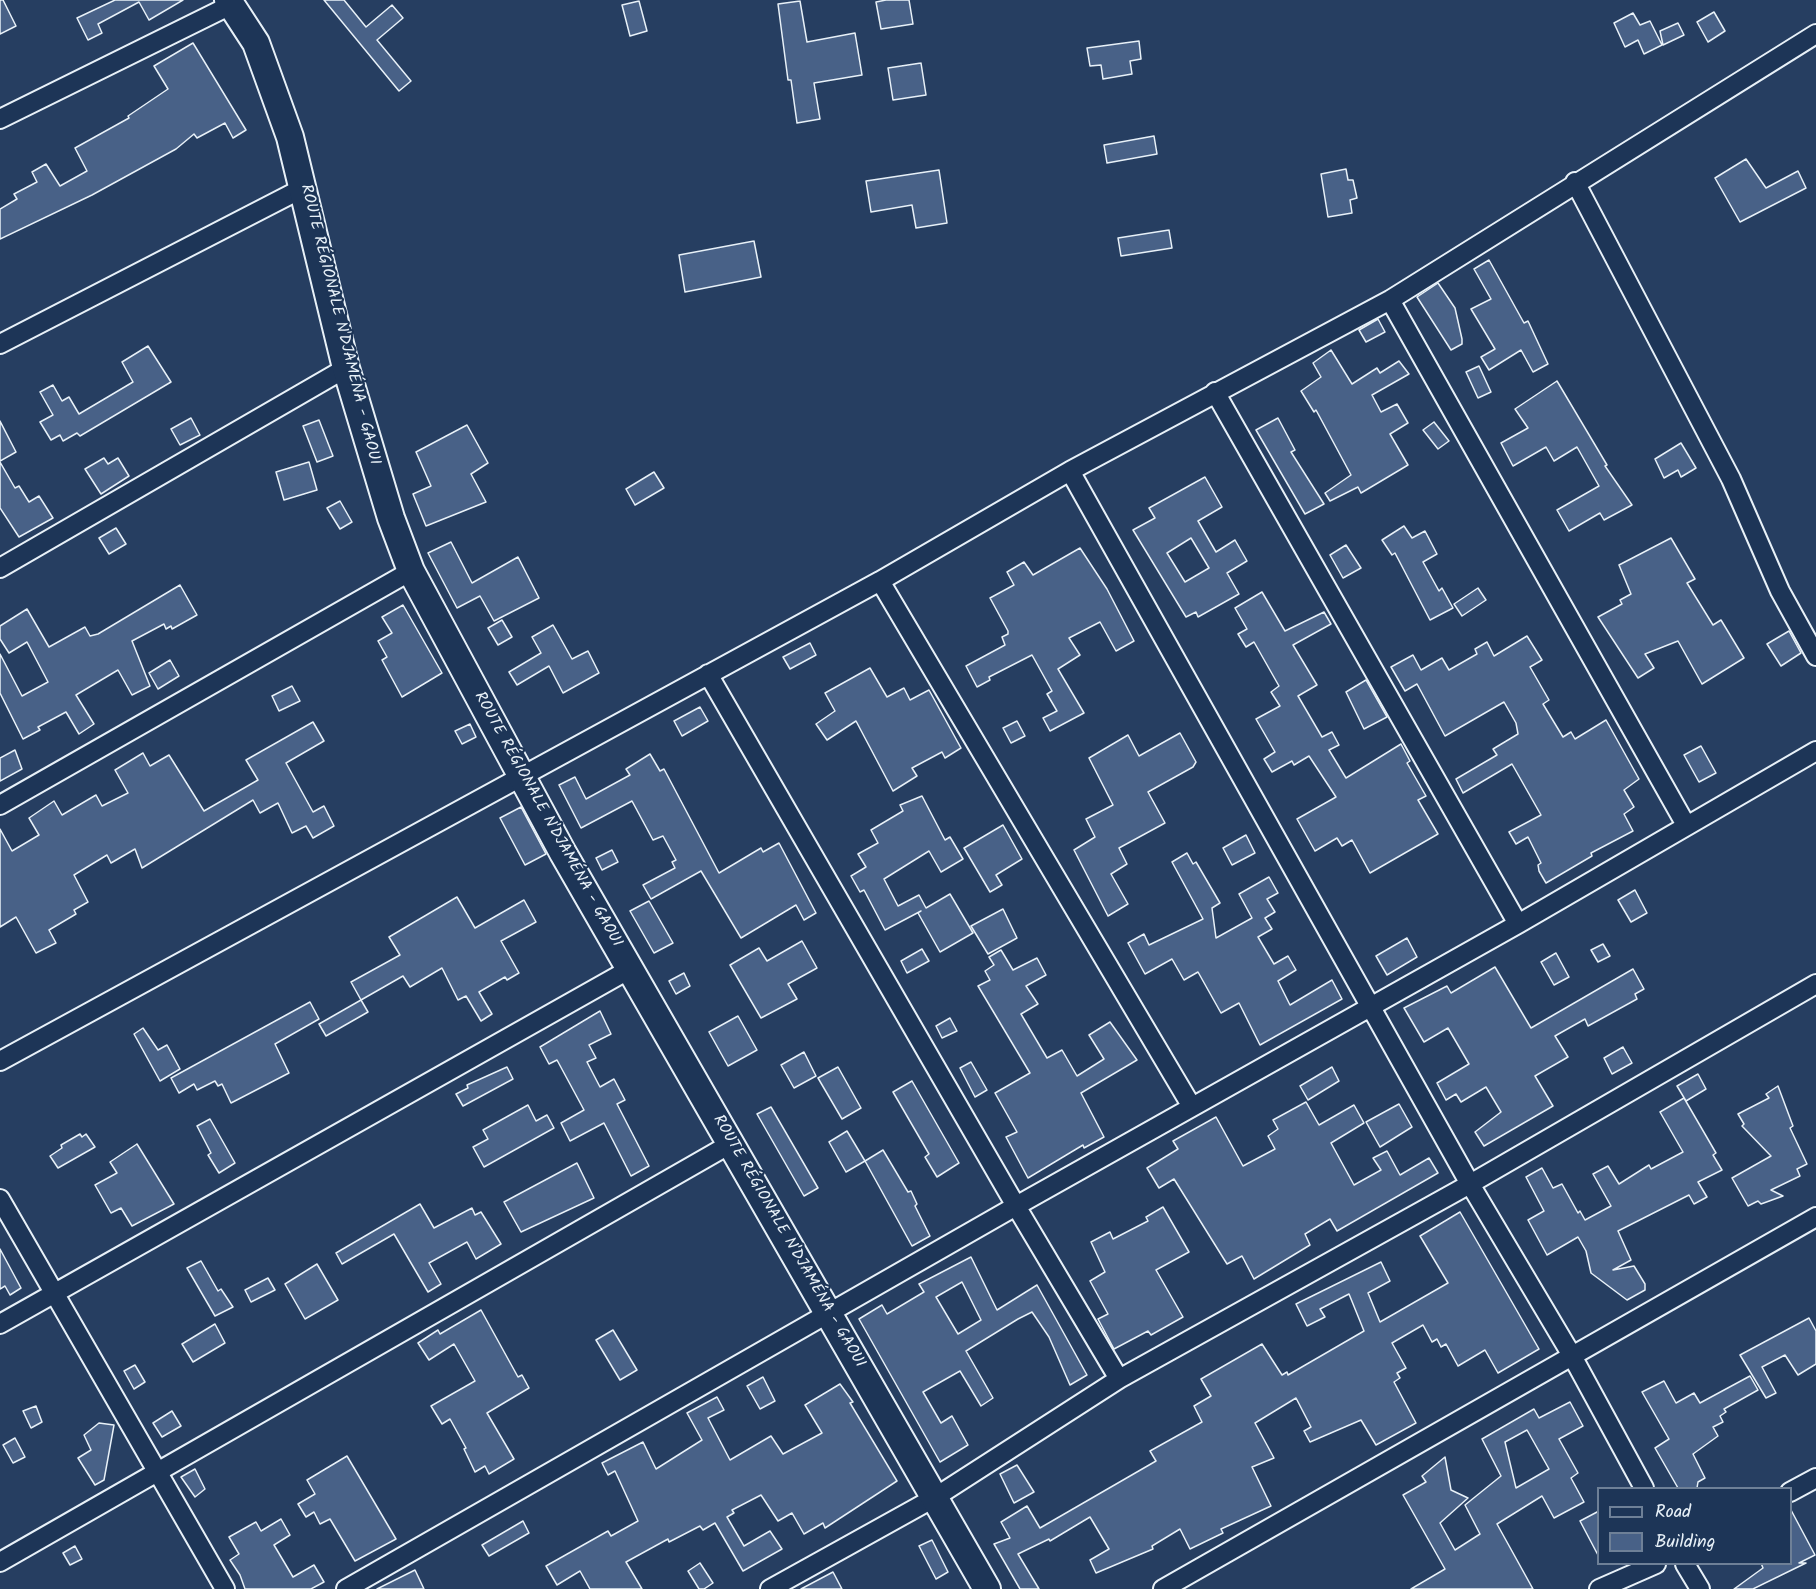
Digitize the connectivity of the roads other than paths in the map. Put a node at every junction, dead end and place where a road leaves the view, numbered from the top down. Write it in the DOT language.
graph roads {
  1 [pos="230,2"];
  2 [pos="1816,34"];
  3 [pos="0,119"];
  4 [pos="1575,182"];
  5 [pos="303,188"];
  6 [pos="1390,300"];
  7 [pos="0,344"];
  8 [pos="346,368"];
  9 [pos="1215,392"];
  10 [pos="1070,471"];
  11 [pos="0,568"];
  12 [pos="411,571"];
  13 [pos="879,581"];
  14 [pos="1816,656"];
  15 [pos="708,674"];
  16 [pos="1816,751"];
  17 [pos="522,778"];
  18 [pos="0,805"];
  19 [pos="1686,825"];
  20 [pos="1518,924"];
  21 [pos="630,969"];
  22 [pos="1816,984"];
  23 [pos="1369,1006"];
  24 [pos="0,1061"];
  25 [pos="1192,1107"];
  26 [pos="732,1143"];
  27 [pos="1470,1184"];
  28 [pos="0,1198"];
  29 [pos="1016,1206"];
  30 [pos="1816,1217"];
  31 [pos="54,1294"];
  32 [pos="829,1312"];
  33 [pos="0,1324"];
  34 [pos="1571,1354"];
  35 [pos="1119,1379"];
  36 [pos="157,1474"];
  37 [pos="1816,1478"];
  38 [pos="1643,1487"];
  39 [pos="1792,1491"];
  40 [pos="934,1498"];
  41 [pos="0,1562"];
  42 [pos="1652,1565"];
  43 [pos="1686,1565"];
  44 [pos="225,1589"];
  45 [pos="346,1589"];
  46 [pos="770,1589"];
  47 [pos="987,1589"];
  48 [pos="1163,1589"];
  49 [pos="1599,1589"];
  50 [pos="1700,1589"];
  1 -- 3 [label="street"];
  1 -- 5 [label="street, ROUTE RÉGIONALE N'DJAMÉNA - GAOUI"];
  2 -- 4 [label="street"];
  4 -- 6 [label="street"];
  4 -- 14 [label="street"];
  5 -- 7 [label="street"];
  5 -- 8 [label="street, ROUTE RÉGIONALE N'DJAMÉNA - GAOUI"];
  6 -- 9 [label="street"];
  6 -- 19 [label="street"];
  8 -- 11 [label="street"];
  8 -- 12 [label="street, ROUTE RÉGIONALE N'DJAMÉNA - GAOUI"];
  9 -- 10 [label="street"];
  9 -- 20 [label="street"];
  10 -- 13 [label="street"];
  10 -- 23 [label="street"];
  12 -- 17 [label="street, ROUTE RÉGIONALE N'DJAMÉNA - GAOUI"];
  12 -- 18 [label="street"];
  13 -- 15 [label="street"];
  13 -- 25 [label="street"];
  15 -- 17 [label="street"];
  15 -- 29 [label="street"];
  16 -- 19 [label="street"];
  17 -- 21 [label="street, ROUTE RÉGIONALE N'DJAMÉNA - GAOUI"];
  17 -- 24 [label="street"];
  19 -- 20 [label="street"];
  20 -- 23 [label="street"];
  21 -- 26 [label="street, ROUTE RÉGIONALE N'DJAMÉNA - GAOUI"];
  21 -- 31 [label="street"];
  22 -- 27 [label="street"];
  23 -- 25 [label="street"];
  23 -- 27 [label="street"];
  25 -- 29 [label="street"];
  26 -- 32 [label="street, ROUTE RÉGIONALE N'DJAMÉNA - GAOUI"];
  26 -- 36 [label="street"];
  27 -- 34 [label="street"];
  27 -- 35 [label="street"];
  28 -- 31 [label="street"];
  29 -- 32 [label="street"];
  29 -- 35 [label="street"];
  30 -- 34 [label="street"];
  31 -- 33 [label="street"];
  31 -- 36 [label="street"];
  32 -- 40 [label="street, ROUTE RÉGIONALE N'DJAMÉNA - GAOUI"];
  32 -- 45 [label="street"];
  34 -- 38 [label="street"];
  34 -- 48 [label="street"];
  35 -- 40 [label="street"];
  36 -- 41 [label="street"];
  36 -- 44 [label="street"];
  37 -- 39 [label="street"];
  40 -- 46 [label="street"];
  40 -- 47 [label="street, ROUTE RÉGIONALE N'DJAMÉNA - GAOUI"];
  42 -- 49 [label="street"];
  43 -- 50 [label="street"];
}
